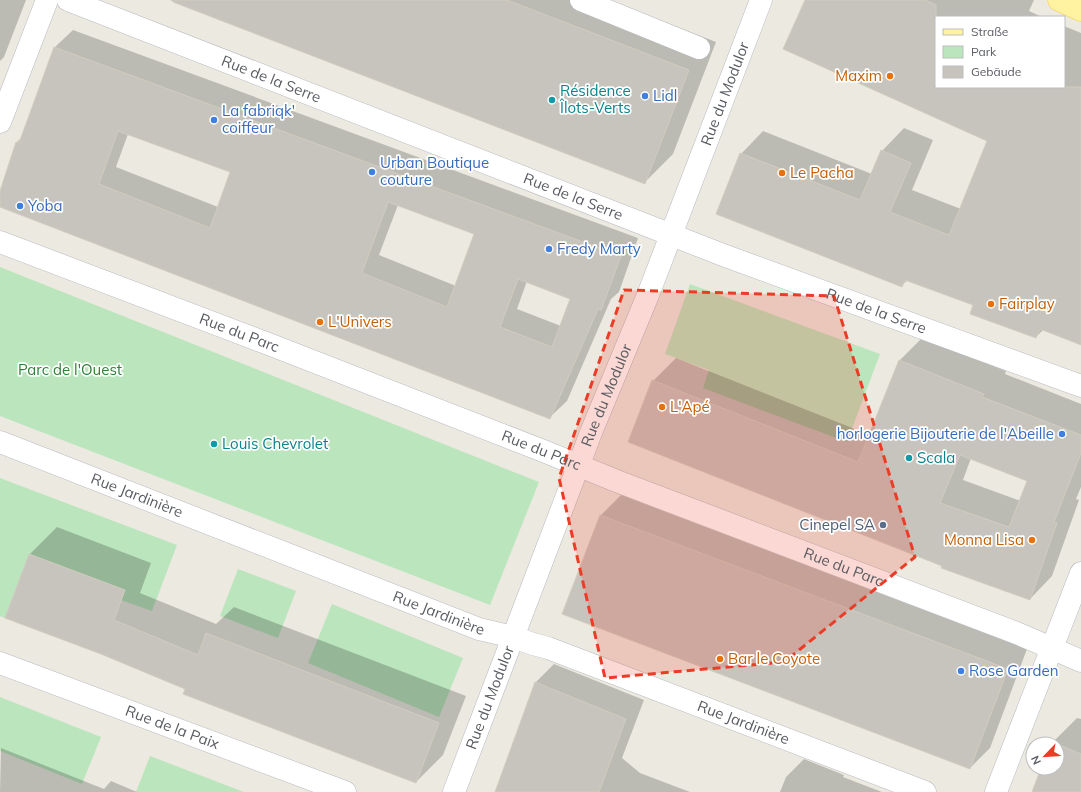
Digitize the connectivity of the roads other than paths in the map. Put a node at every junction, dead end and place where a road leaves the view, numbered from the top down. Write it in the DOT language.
graph roads {
  1 [pos="47,0"];
  2 [pos="68,0"];
  3 [pos="581,0"];
  4 [pos="761,0"];
  5 [pos="1059,0"];
  6 [pos="1081,10"];
  7 [pos="699,48"];
  8 [pos="0,122"];
  9 [pos="671,235"];
  10 [pos="0,242"];
  11 [pos="1081,386"];
  12 [pos="0,442"];
  13 [pos="579,466"];
  14 [pos="1081,573"];
  15 [pos="513,636"];
  16 [pos="1052,648"];
  17 [pos="1081,661"];
  18 [pos="0,663"];
  19 [pos="345,792"];
  20 [pos="454,792"];
  21 [pos="925,792"];
  22 [pos="996,792"];
  1 -- 8 [label="street"];
  2 -- 9 [label="street, Rue de la Serre"];
  3 -- 7 [label="street"];
  4 -- 9 [label="street, Rue du Modulor"];
  5 -- 6 [label="main road"];
  9 -- 11 [label="street, Rue de la Serre"];
  9 -- 13 [label="street, Rue du Modulor"];
  10 -- 13 [label="street, Rue du Parc"];
  12 -- 15 [label="street, Rue Jardinière"];
  13 -- 15 [label="street, Rue du Modulor"];
  13 -- 16 [label="street, Rue du Parc"];
  14 -- 16 [label="street"];
  15 -- 20 [label="street, Rue du Modulor"];
  15 -- 21 [label="street, Rue Jardinière"];
  16 -- 17 [label="street, Rue du Parc"];
  16 -- 22 [label="street"];
  18 -- 19 [label="street, Rue de la Paix"];
}
